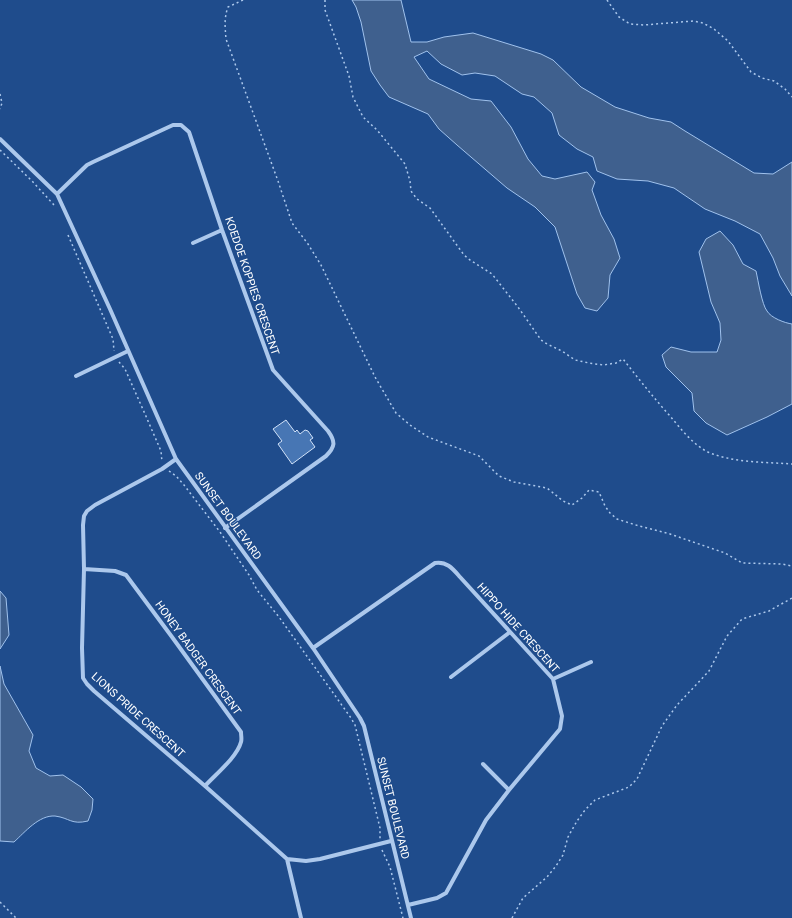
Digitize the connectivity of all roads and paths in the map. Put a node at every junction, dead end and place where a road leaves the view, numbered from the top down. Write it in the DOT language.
graph roads {
  1 [pos="243,0"];
  2 [pos="325,0"];
  3 [pos="607,0"];
  4 [pos="0,94"];
  5 [pos="792,96"];
  6 [pos="0,109"];
  7 [pos="0,139"];
  8 [pos="58,194"];
  9 [pos="222,230"];
  10 [pos="193,243"];
  11 [pos="128,351"];
  12 [pos="76,376"];
  13 [pos="176,459"];
  14 [pos="792,464"];
  15 [pos="226,528"];
  16 [pos="792,566"];
  17 [pos="84,569"];
  18 [pos="792,598"];
  19 [pos="510,632"];
  20 [pos="313,648"];
  21 [pos="591,662"];
  22 [pos="451,677"];
  23 [pos="553,679"];
  24 [pos="483,764"];
  25 [pos="205,786"];
  26 [pos="509,790"];
  27 [pos="391,841"];
  28 [pos="287,859"];
  29 [pos="0,902"];
  30 [pos="408,905"];
  31 [pos="16,918"];
  32 [pos="301,918"];
  33 [pos="411,918"];
  34 [pos="512,918"];
  1 -- 16 [label="path"];
  2 -- 14 [label="path"];
  3 -- 5 [label="path"];
  4 -- 6 [label="path"];
  7 -- 8 [label="street, SUNSET BOULEVARD"];
  8 -- 9 [label="street, KOEDOE KOPPIES CRESCENT"];
  8 -- 11 [label="street, SUNSET BOULEVARD"];
  9 -- 10 [label="street"];
  9 -- 15 [label="street, KOEDOE KOPPIES CRESCENT"];
  11 -- 12 [label="street"];
  11 -- 13 [label="street, SUNSET BOULEVARD"];
  13 -- 15 [label="street, SUNSET BOULEVARD"];
  13 -- 17 [label="street, LIONS PRIDE CRESCENT"];
  15 -- 20 [label="street, SUNSET BOULEVARD"];
  17 -- 25 [label="street, LIONS PRIDE CRESCENT"];
  17 -- 25 [label="street, HONEY BADGER CRESCENT"];
  18 -- 34 [label="path"];
  19 -- 20 [label="street, HIPPO HIDE CRESCENT"];
  19 -- 22 [label="street"];
  19 -- 23 [label="street, HIPPO HIDE CRESCENT"];
  20 -- 27 [label="street, SUNSET BOULEVARD"];
  21 -- 23 [label="street"];
  23 -- 26 [label="street, HIPPO HIDE CRESCENT"];
  24 -- 26 [label="street"];
  25 -- 28 [label="street, LIONS PRIDE CRESCENT"];
  26 -- 30 [label="street, HIPPO HIDE CRESCENT"];
  27 -- 28 [label="street"];
  27 -- 30 [label="street, SUNSET BOULEVARD"];
  28 -- 32 [label="street"];
  29 -- 31 [label="path"];
  30 -- 33 [label="street, SUNSET BOULEVARD"];
}
